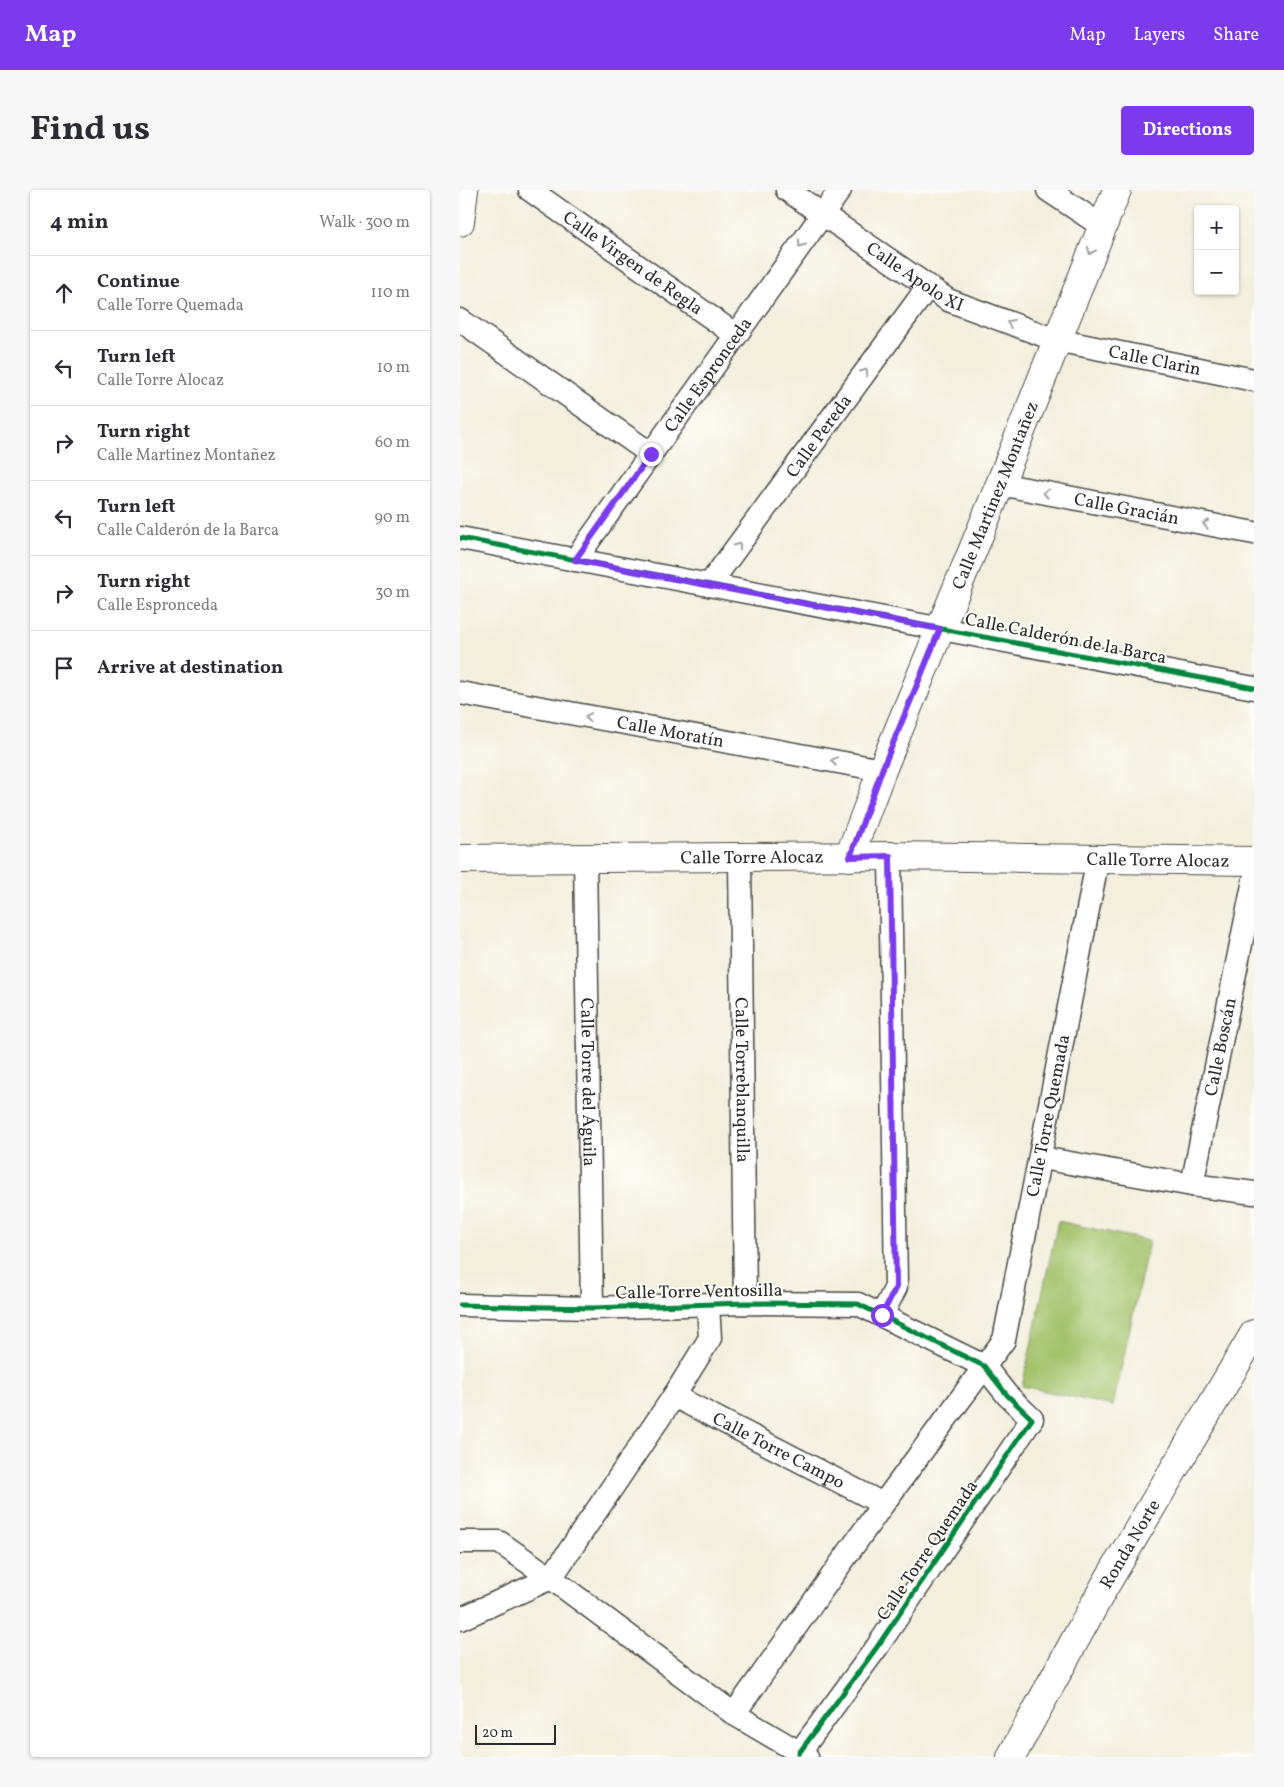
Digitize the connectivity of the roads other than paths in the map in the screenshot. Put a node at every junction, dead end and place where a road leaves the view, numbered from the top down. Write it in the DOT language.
graph roads {
  1 [pos="464,190"];
  2 [pos="530,190"];
  3 [pos="787,190"];
  4 [pos="840,190"];
  5 [pos="1048,190"];
  6 [pos="1117,190"];
  7 [pos="822,214"];
  8 [pos="460,222"];
  9 [pos="1102,226"];
  10 [pos="927,288"];
  11 [pos="460,320"];
  12 [pos="736,335"];
  13 [pos="1056,340"];
  14 [pos="1254,380"];
  15 [pos="651,454"];
  16 [pos="1000,484"];
  17 [pos="1254,533"];
  18 [pos="460,538"];
  19 [pos="575,560"];
  20 [pos="709,585"];
  21 [pos="940,629"];
  22 [pos="1254,688"];
  23 [pos="460,693"];
  24 [pos="882,770"];
  25 [pos="890,856"];
  26 [pos="585,857"];
  27 [pos="850,857"];
  28 [pos="1098,858"];
  29 [pos="460,859"];
  30 [pos="740,859"];
  31 [pos="1254,861"];
  32 [pos="1254,880"];
  33 [pos="1042,1158"];
  34 [pos="1192,1185"];
  35 [pos="1254,1193"];
  36 [pos="744,1303"];
  37 [pos="460,1305"];
  38 [pos="708,1305"];
  39 [pos="592,1308"];
  40 [pos="882,1315"];
  41 [pos="1254,1334"];
  42 [pos="984,1366"];
  43 [pos="674,1396"];
  44 [pos="883,1504"];
  45 [pos="460,1542"];
  46 [pos="551,1578"];
  47 [pos="460,1620"];
  48 [pos="734,1714"];
  49 [pos="792,1753"];
  50 [pos="1011,1757"];
  1 -- 8 [label="street"];
  2 -- 12 [label="street, Calle Virgen de Regla"];
  3 -- 7 [label="street, Calle Apolo XI"];
  4 -- 7 [label="street, Calle Espronceda"];
  5 -- 9 [label="street"];
  6 -- 9 [label="street, Calle Martinez Montañez"];
  7 -- 10 [label="street, Calle Apolo XI"];
  7 -- 12 [label="street, Calle Espronceda, one-way"];
  9 -- 13 [label="street, Calle Martinez Montañez, one-way"];
  13 -- 10 [label="street, Calle Apolo XI, one-way"];
  20 -- 10 [label="street, Calle Pereda, one-way"];
  11 -- 15 [label="street"];
  12 -- 15 [label="street, Calle Espronceda"];
  13 -- 14 [label="street, Calle Clarin"];
  13 -- 16 [label="street, Calle Martinez Montañez"];
  15 -- 19 [label="street, Calle Espronceda"];
  17 -- 16 [label="street, Calle Gracián, one-way"];
  16 -- 21 [label="street, Calle Martinez Montañez"];
  18 -- 19 [label="street, Calle Calderón de la Barca"];
  19 -- 20 [label="street, Calle Calderón de la Barca"];
  20 -- 21 [label="street, Calle Calderón de la Barca"];
  21 -- 22 [label="street, Calle Calderón de la Barca"];
  21 -- 24 [label="street, Calle Martinez Montañez"];
  24 -- 23 [label="street, Calle Moratín, one-way"];
  24 -- 27 [label="street, Calle Martinez Montañez"];
  25 -- 27 [label="street, Calle Torre Alocaz"];
  25 -- 28 [label="street, Calle Torre Alocaz"];
  25 -- 40 [label="street"];
  26 -- 29 [label="street, Calle Torre Alocaz"];
  26 -- 30 [label="street, Calle Torre Alocaz"];
  26 -- 39 [label="street, Calle Torre del Águila"];
  27 -- 30 [label="street, Calle Torre Alocaz"];
  28 -- 31 [label="street, Calle Torre Alocaz"];
  28 -- 33 [label="street, Calle Torre Quemada"];
  30 -- 36 [label="street, Calle Torreblanquilla"];
  32 -- 34 [label="street, Calle Boscán"];
  33 -- 34 [label="street"];
  33 -- 42 [label="street, Calle Torre Quemada"];
  34 -- 35 [label="street"];
  36 -- 38 [label="street, Calle Torre Ventosilla"];
  36 -- 40 [label="street, Calle Torre Ventosilla"];
  37 -- 39 [label="street, Calle Torre Ventosilla"];
  38 -- 39 [label="street, Calle Torre Ventosilla"];
  38 -- 43 [label="street"];
  40 -- 42 [label="street, Calle Torre Ventosilla"];
  41 -- 50 [label="street, Ronda Norte"];
  42 -- 44 [label="street, Calle Torre Quemada"];
  42 -- 49 [label="street, Calle Torre Quemada"];
  43 -- 44 [label="street, Calle Torre Campo"];
  43 -- 46 [label="street"];
  44 -- 48 [label="street, Calle Torre Quemada"];
  45 -- 46 [label="street"];
  46 -- 47 [label="street"];
  46 -- 48 [label="street"];
  48 -- 49 [label="street"];
}
